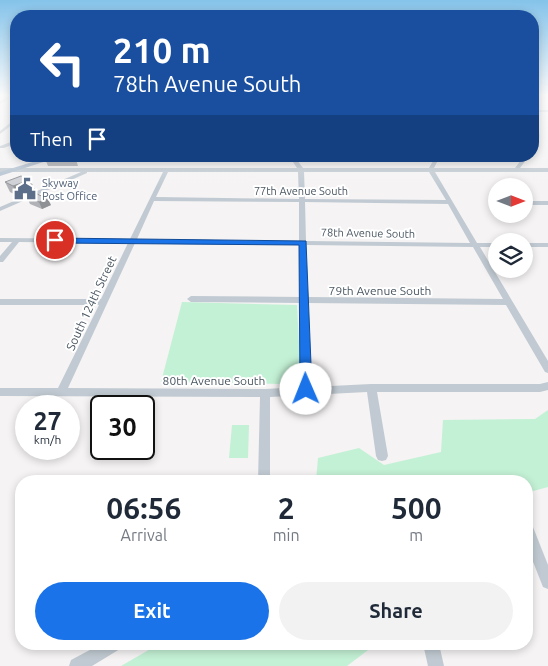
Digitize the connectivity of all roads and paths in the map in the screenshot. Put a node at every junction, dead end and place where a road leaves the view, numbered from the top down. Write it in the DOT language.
graph roads {
  1 [pos="40,162"];
  2 [pos="43,162"];
  3 [pos="295,162"];
  4 [pos="435,162"];
  5 [pos="522,162"];
  6 [pos="0,170"];
  7 [pos="12,170"];
  8 [pos="45,170"];
  9 [pos="89,170"];
  10 [pos="166,170"];
  11 [pos="301,170"];
  12 [pos="431,170"];
  13 [pos="516,170"];
  14 [pos="548,170"];
  15 [pos="0,174"];
  16 [pos="152,199"];
  17 [pos="302,201"];
  18 [pos="449,202"];
  19 [pos="533,202"];
  20 [pos="548,203"];
  21 [pos="0,208"];
  22 [pos="0,240"];
  23 [pos="17,240"];
  24 [pos="131,241"];
  25 [pos="303,243"];
  26 [pos="474,244"];
  27 [pos="488,244"];
  28 [pos="533,245"];
  29 [pos="548,245"];
  30 [pos="0,260"];
  31 [pos="191,299"];
  32 [pos="305,300"];
  33 [pos="0,302"];
  34 [pos="104,302"];
  35 [pos="508,302"];
  36 [pos="548,368"];
  37 [pos="548,386"];
  38 [pos="371,388"];
  39 [pos="306,389"];
  40 [pos="0,392"];
  41 [pos="61,392"];
  42 [pos="265,393"];
  43 [pos="382,456"];
  44 [pos="264,475"];
  45 [pos="533,544"];
  46 [pos="548,582"];
  47 [pos="105,650"];
  48 [pos="432,650"];
  49 [pos="77,666"];
  50 [pos="436,666"];
  1 -- 7 [label="main road"];
  2 -- 8 [label="street"];
  3 -- 11 [label="street"];
  4 -- 12 [label="street"];
  5 -- 13 [label="street"];
  6 -- 7 [label="street"];
  7 -- 8 [label="street"];
  7 -- 15 [label="main road"];
  8 -- 9 [label="street"];
  9 -- 10 [label="street"];
  9 -- 21 [label="street"];
  10 -- 11 [label="street"];
  10 -- 16 [label="street, South 124th Street"];
  11 -- 12 [label="street"];
  11 -- 17 [label="street"];
  12 -- 13 [label="street"];
  12 -- 18 [label="street"];
  13 -- 14 [label="street"];
  16 -- 17 [label="street, 77th Avenue South"];
  16 -- 24 [label="street, South 124th Street"];
  17 -- 18 [label="street, 77th Avenue South"];
  17 -- 25 [label="street"];
  18 -- 26 [label="street"];
  19 -- 20 [label="street"];
  22 -- 23 [label="street, 78th Avenue South"];
  23 -- 24 [label="street, 78th Avenue South"];
  23 -- 30 [label="street"];
  24 -- 25 [label="street, 78th Avenue South"];
  24 -- 34 [label="street, South 124th Street"];
  25 -- 26 [label="street, 78th Avenue South"];
  25 -- 32 [label="street"];
  26 -- 27 [label="street, 78th Avenue South"];
  26 -- 35 [label="street"];
  28 -- 29 [label="street"];
  31 -- 32 [label="street, 79th Avenue South"];
  32 -- 35 [label="street, 79th Avenue South"];
  32 -- 39 [label="street"];
  33 -- 34 [label="street"];
  34 -- 41 [label="street, South 124th Street"];
  35 -- 36 [label="street"];
  37 -- 38 [label="street, 80th Avenue South"];
  38 -- 39 [label="street, 80th Avenue South"];
  38 -- 43 [label="street"];
  39 -- 42 [label="street, 80th Avenue South"];
  40 -- 41 [label="street, 80th Avenue South"];
  41 -- 42 [label="street, 80th Avenue South"];
  42 -- 44 [label="street"];
  45 -- 46 [label="street"];
  47 -- 49 [label="street"];
  48 -- 50 [label="street"];
}
